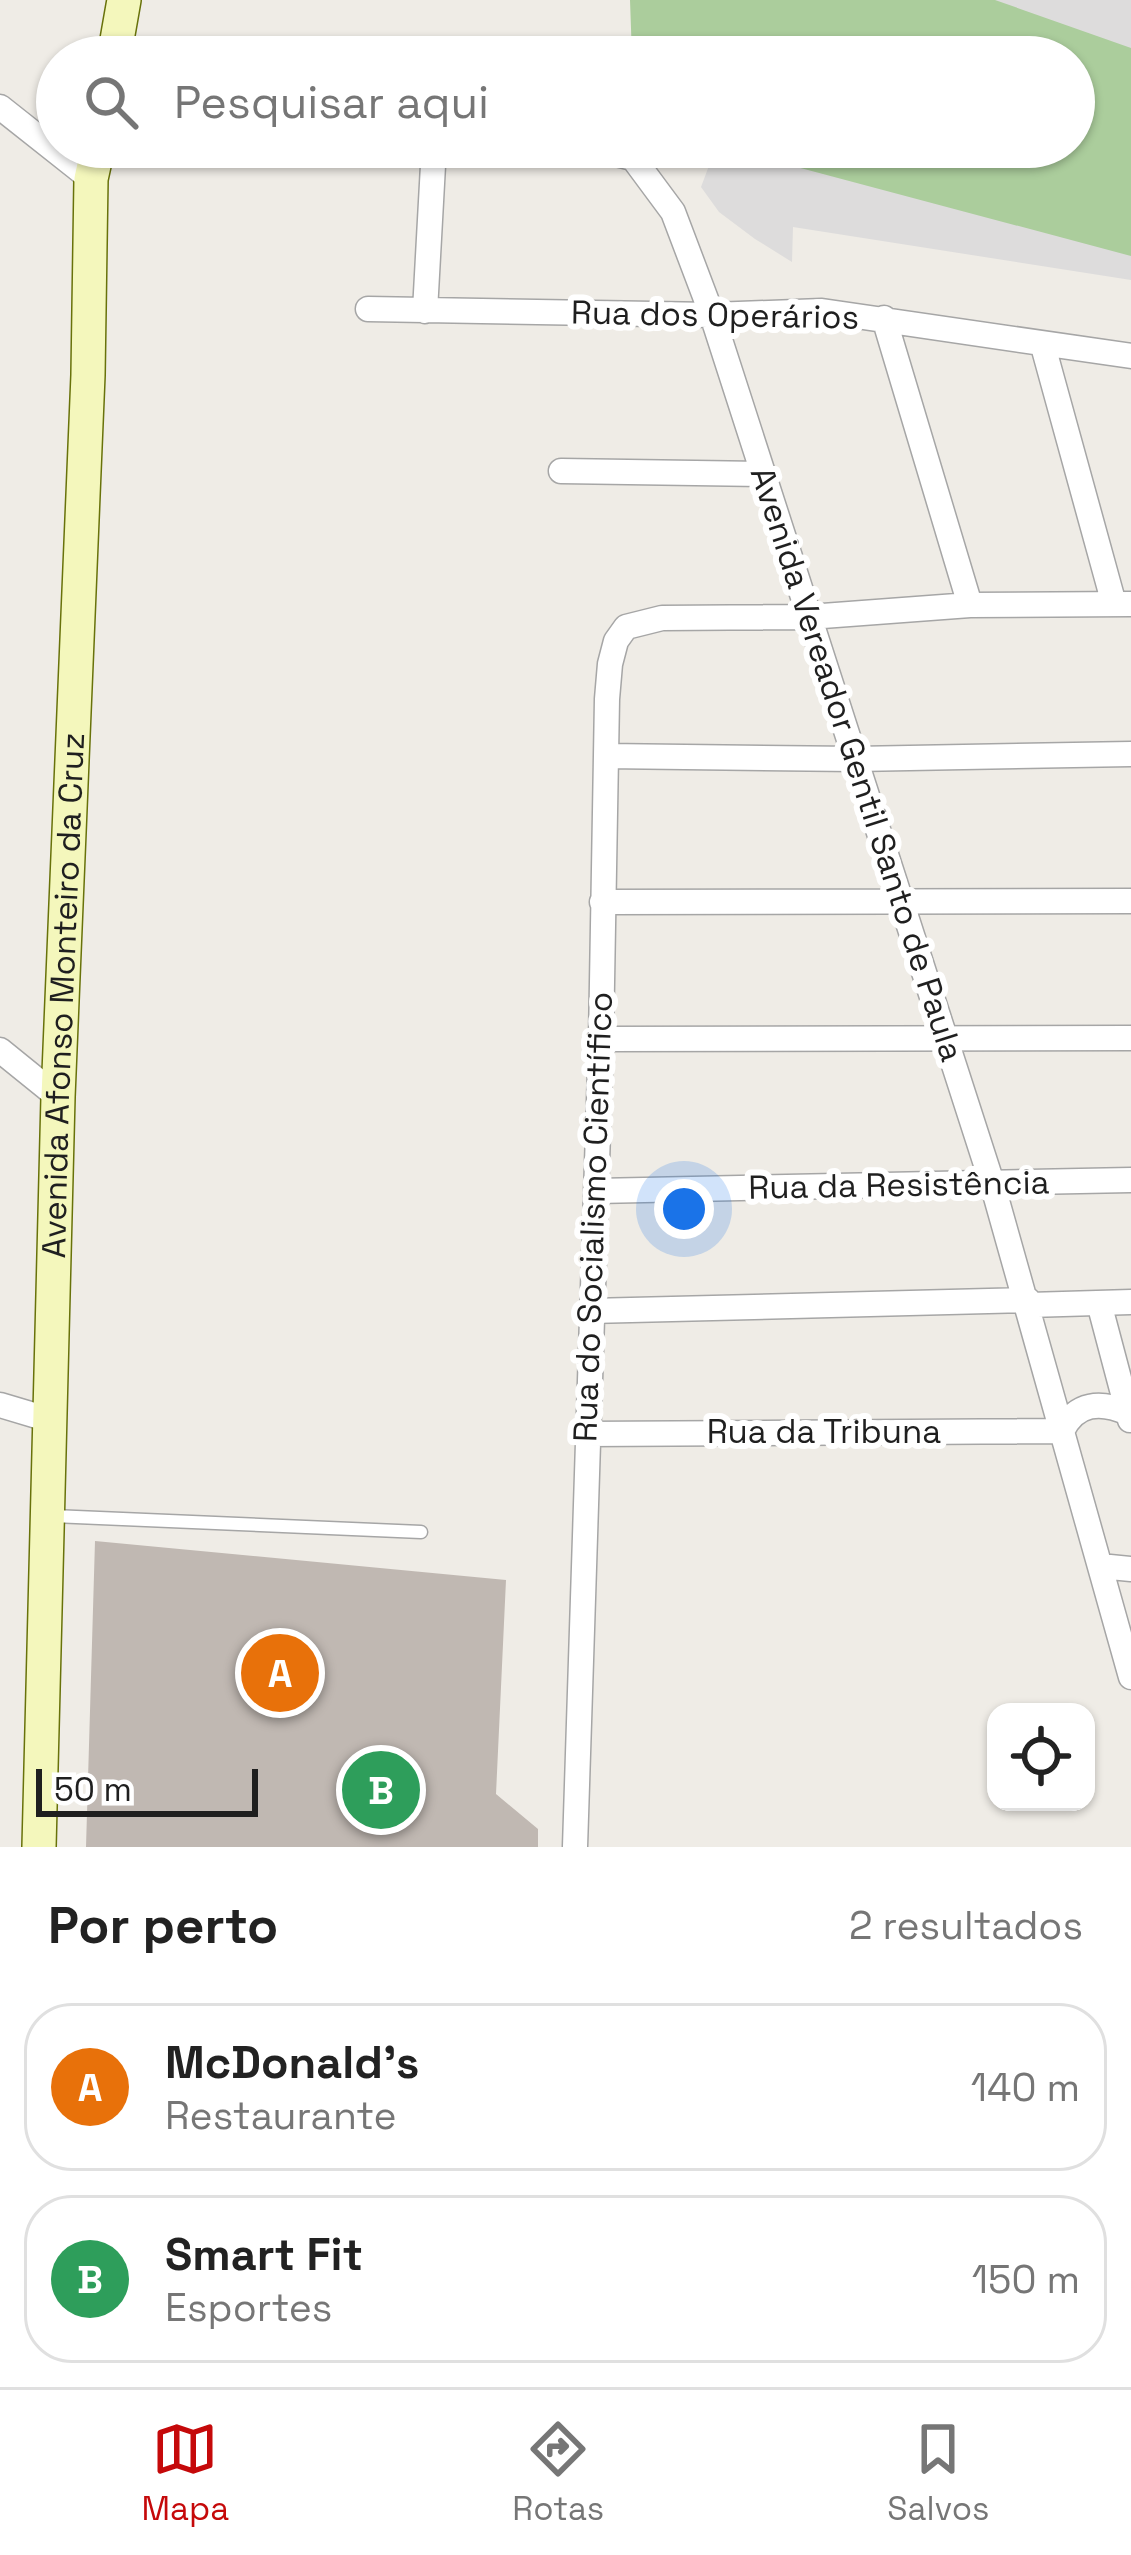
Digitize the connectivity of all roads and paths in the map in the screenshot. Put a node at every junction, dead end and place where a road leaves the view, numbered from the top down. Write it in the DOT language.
graph roads {
  1 [pos="124,0"];
  2 [pos="118,36"];
  3 [pos="0,107"];
  4 [pos="36,128"];
  5 [pos="94,168"];
  6 [pos="433,168"];
  7 [pos="640,168"];
  8 [pos="368,310"];
  9 [pos="424,311"];
  10 [pos="712,315"];
  11 [pos="884,318"];
  12 [pos="1043,346"];
  13 [pos="1131,356"];
  14 [pos="561,471"];
  15 [pos="762,474"];
  16 [pos="1123,604"];
  17 [pos="970,605"];
  18 [pos="809,617"];
  19 [pos="1131,754"];
  20 [pos="606,756"];
  21 [pos="855,759"];
  22 [pos="1131,901"];
  23 [pos="602,902"];
  24 [pos="902,903"];
  25 [pos="1131,1038"];
  26 [pos="602,1039"];
  27 [pos="948,1039"];
  28 [pos="0,1050"];
  29 [pos="58,1097"];
  30 [pos="1131,1180"];
  31 [pos="992,1183"];
  32 [pos="596,1191"];
  33 [pos="1028,1302"];
  34 [pos="1131,1302"];
  35 [pos="1099,1303"];
  36 [pos="590,1311"];
  37 [pos="0,1405"];
  38 [pos="1130,1418"];
  39 [pos="47,1419"];
  40 [pos="1062,1431"];
  41 [pos="586,1434"];
  42 [pos="46,1516"];
  43 [pos="421,1532"];
  44 [pos="1100,1566"];
  45 [pos="1131,1569"];
  46 [pos="1125,1626"];
  47 [pos="1131,1677"];
  48 [pos="39,1847"];
  49 [pos="575,1847"];
  1 -- 2 [label="street"];
  3 -- 4 [label="street"];
  5 -- 29 [label="street, Avenida Afonso Monteiro da Cruz"];
  6 -- 9 [label="street"];
  7 -- 10 [label="street, Avenida Vereador Gentil Santo de Paula"];
  8 -- 9 [label="street, Rua dos Operários"];
  9 -- 10 [label="street, Rua dos Operários"];
  10 -- 11 [label="street, Rua dos Operários"];
  10 -- 15 [label="street, Avenida Vereador Gentil Santo de Paula"];
  11 -- 12 [label="street, Rua dos Operários"];
  11 -- 17 [label="street"];
  12 -- 13 [label="street, Rua dos Operários"];
  12 -- 16 [label="street"];
  14 -- 15 [label="street"];
  15 -- 18 [label="street, Avenida Vereador Gentil Santo de Paula"];
  16 -- 17 [label="street"];
  17 -- 18 [label="street"];
  18 -- 20 [label="street, Rua do Socialismo Científico"];
  18 -- 21 [label="street, Avenida Vereador Gentil Santo de Paula"];
  19 -- 21 [label="street"];
  20 -- 21 [label="street"];
  20 -- 23 [label="street, Rua do Socialismo Científico"];
  21 -- 24 [label="street, Avenida Vereador Gentil Santo de Paula"];
  22 -- 24 [label="street"];
  23 -- 24 [label="street"];
  23 -- 26 [label="street, Rua do Socialismo Científico"];
  24 -- 27 [label="street, Avenida Vereador Gentil Santo de Paula"];
  25 -- 27 [label="street"];
  26 -- 27 [label="street"];
  26 -- 32 [label="street, Rua do Socialismo Científico"];
  27 -- 31 [label="street, Avenida Vereador Gentil Santo de Paula"];
  28 -- 29 [label="street"];
  29 -- 39 [label="street, Avenida Afonso Monteiro da Cruz"];
  30 -- 31 [label="street, Rua da Resistência"];
  31 -- 32 [label="street, Rua da Resistência"];
  31 -- 33 [label="street, Avenida Vereador Gentil Santo de Paula"];
  32 -- 36 [label="street, Rua do Socialismo Científico"];
  33 -- 35 [label="street"];
  33 -- 36 [label="street"];
  33 -- 40 [label="street, Avenida Vereador Gentil Santo de Paula"];
  34 -- 35 [label="street"];
  35 -- 38 [label="street"];
  36 -- 41 [label="street, Rua do Socialismo Científico"];
  37 -- 39 [label="street"];
  38 -- 40 [label="street"];
  39 -- 42 [label="street, Avenida Afonso Monteiro da Cruz"];
  40 -- 41 [label="street, Rua da Tribuna"];
  40 -- 44 [label="street, Avenida Vereador Gentil Santo de Paula"];
  41 -- 49 [label="street, Rua do Socialismo Científico"];
  42 -- 43 [label="lane"];
  42 -- 48 [label="street, Avenida Afonso Monteiro da Cruz"];
  44 -- 45 [label="street"];
  44 -- 46 [label="street, Avenida Vereador Gentil Santo de Paula"];
  46 -- 47 [label="street, Avenida Vereador Gentil Santo de Paula"];
}
